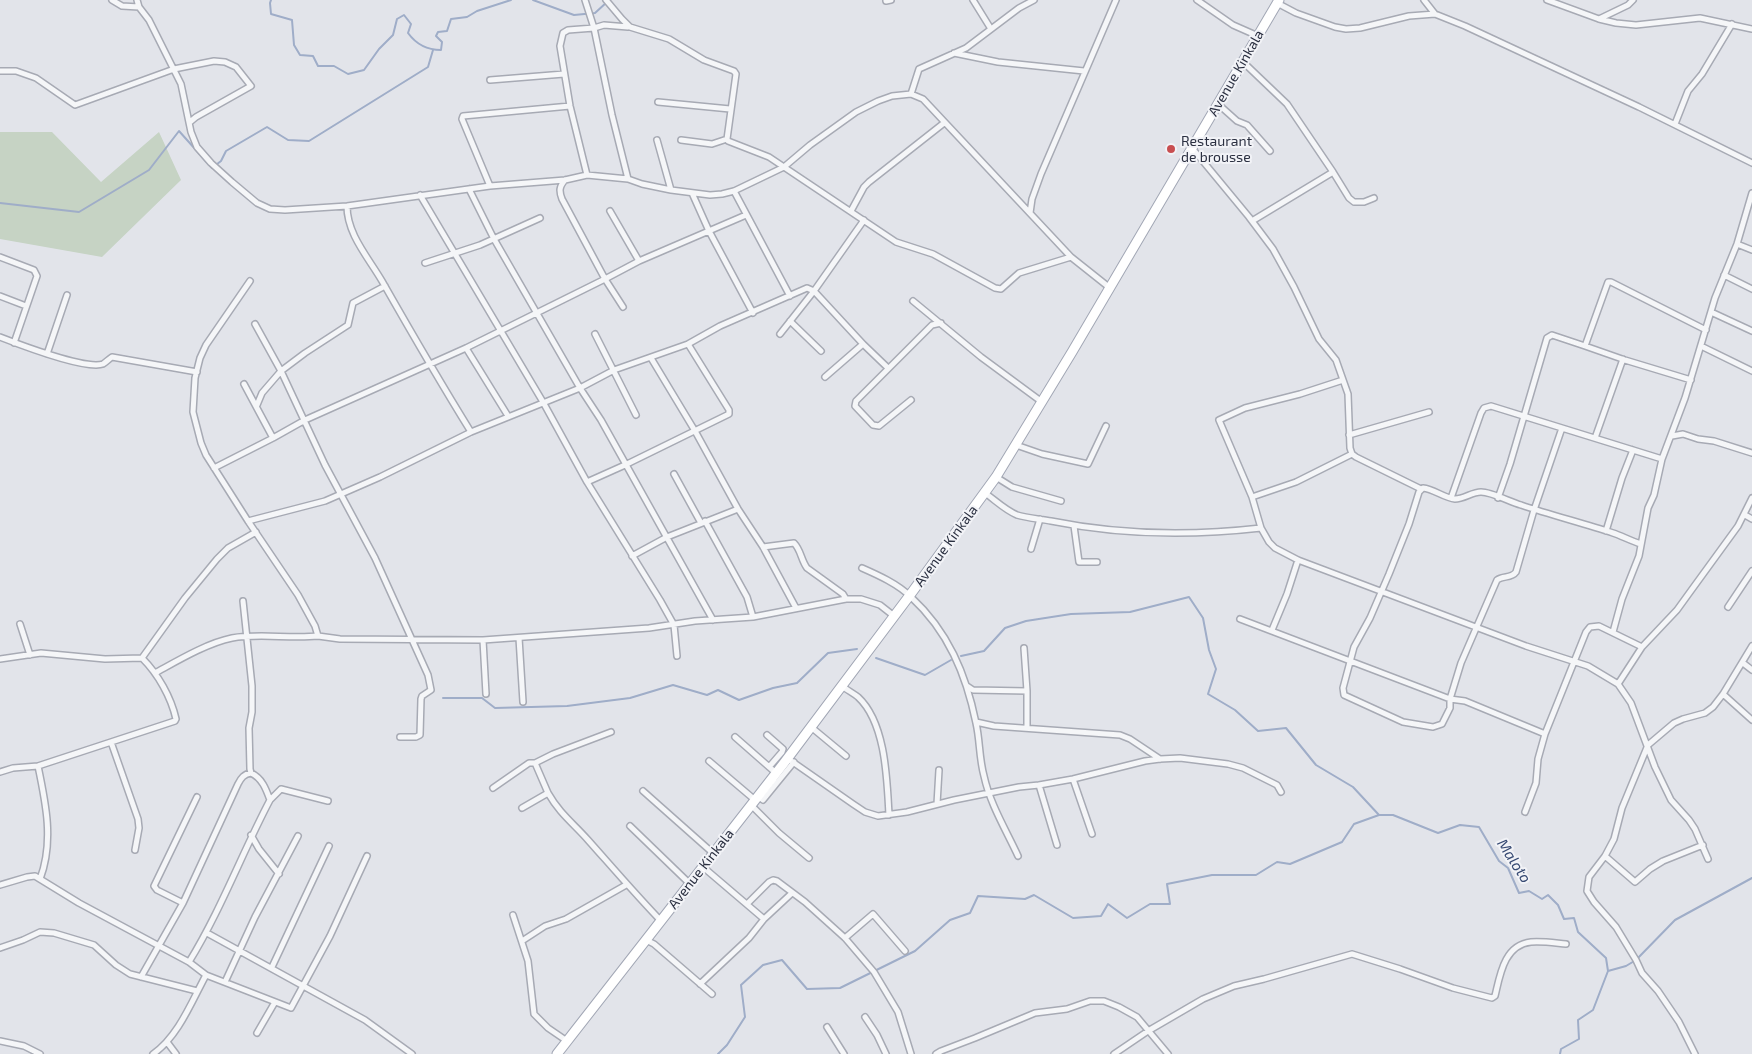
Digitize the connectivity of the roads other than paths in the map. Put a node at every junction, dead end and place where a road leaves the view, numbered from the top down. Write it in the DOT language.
graph roads {
  1 [pos="112,0"];
  2 [pos="137,0"];
  3 [pos="584,0"];
  4 [pos="606,0"];
  5 [pos="973,0"];
  6 [pos="1034,0"];
  7 [pos="1116,0"];
  8 [pos="1197,0"];
  9 [pos="1424,0"];
  10 [pos="1547,0"];
  11 [pos="1633,0"];
  12 [pos="1278,2"];
  13 [pos="139,7"];
  14 [pos="1436,14"];
  15 [pos="1599,19"];
  16 [pos="1732,24"];
  17 [pos="630,27"];
  18 [pos="594,28"];
  19 [pos="1752,29"];
  20 [pos="991,30"];
  21 [pos="1258,36"];
  22 [pos="954,53"];
  23 [pos="1242,61"];
  24 [pos="174,69"];
  25 [pos="1084,70"];
  26 [pos="0,71"];
  27 [pos="564,74"];
  28 [pos="490,80"];
  29 [pos="911,94"];
  30 [pos="658,102"];
  31 [pos="1218,104"];
  32 [pos="570,106"];
  33 [pos="730,109"];
  34 [pos="190,122"];
  35 [pos="944,123"];
  36 [pos="1675,124"];
  37 [pos="727,139"];
  38 [pos="657,140"];
  39 [pos="681,140"];
  40 [pos="1192,148"];
  41 [pos="1270,151"];
  42 [pos="1752,163"];
  43 [pos="784,167"];
  44 [pos="1334,172"];
  45 [pos="587,175"];
  46 [pos="628,178"];
  47 [pos="566,180"];
  48 [pos="490,186"];
  49 [pos="469,189"];
  50 [pos="671,190"];
  51 [pos="734,191"];
  52 [pos="1752,192"];
  53 [pos="692,193"];
  54 [pos="420,195"];
  55 [pos="1374,198"];
  56 [pos="347,206"];
  57 [pos="610,211"];
  58 [pos="852,211"];
  59 [pos="1030,213"];
  60 [pos="746,215"];
  61 [pos="540,218"];
  62 [pos="864,220"];
  63 [pos="1252,221"];
  64 [pos="709,231"];
  65 [pos="494,239"];
  66 [pos="1737,244"];
  67 [pos="1752,250"];
  68 [pos="454,253"];
  69 [pos="0,257"];
  70 [pos="1071,257"];
  71 [pos="639,261"];
  72 [pos="425,263"];
  73 [pos="1724,275"];
  74 [pos="605,279"];
  75 [pos="250,281"];
  76 [pos="385,286"];
  77 [pos="1110,288"];
  78 [pos="1752,289"];
  79 [pos="814,291"];
  80 [pos="67,295"];
  81 [pos="0,296"];
  82 [pos="790,296"];
  83 [pos="913,301"];
  84 [pos="26,306"];
  85 [pos="623,307"];
  86 [pos="752,312"];
  87 [pos="1711,312"];
  88 [pos="536,313"];
  89 [pos="790,320"];
  90 [pos="941,323"];
  91 [pos="255,324"];
  92 [pos="1706,330"];
  93 [pos="500,331"];
  94 [pos="1752,331"];
  95 [pos="595,334"];
  96 [pos="780,334"];
  97 [pos="0,337"];
  98 [pos="14,343"];
  99 [pos="688,344"];
  100 [pos="863,344"];
  101 [pos="1585,346"];
  102 [pos="1701,346"];
  103 [pos="466,348"];
  104 [pos="820,351"];
  105 [pos="46,354"];
  106 [pos="651,358"];
  107 [pos="1623,360"];
  108 [pos="429,364"];
  109 [pos="888,368"];
  110 [pos="614,370"];
  111 [pos="281,371"];
  112 [pos="1752,371"];
  113 [pos="197,372"];
  114 [pos="825,377"];
  115 [pos="1343,380"];
  116 [pos="1691,380"];
  117 [pos="244,384"];
  118 [pos="580,388"];
  119 [pos="911,400"];
  120 [pos="543,402"];
  121 [pos="1042,402"];
  122 [pos="257,405"];
  123 [pos="1429,412"];
  124 [pos="636,415"];
  125 [pos="508,416"];
  126 [pos="1524,416"];
  127 [pos="305,420"];
  128 [pos="1106,426"];
  129 [pos="1562,428"];
  130 [pos="695,431"];
  131 [pos="471,432"];
  132 [pos="1349,435"];
  133 [pos="1672,436"];
  134 [pos="273,438"];
  135 [pos="1595,438"];
  136 [pos="1016,445"];
  137 [pos="1633,450"];
  138 [pos="1752,453"];
  139 [pos="1352,454"];
  140 [pos="1662,459"];
  141 [pos="625,465"];
  142 [pos="214,468"];
  143 [pos="674,474"];
  144 [pos="996,478"];
  145 [pos="586,482"];
  146 [pos="1421,490"];
  147 [pos="985,493"];
  148 [pos="341,494"];
  149 [pos="1252,497"];
  150 [pos="1451,498"];
  151 [pos="1498,498"];
  152 [pos="1752,498"];
  153 [pos="1061,501"];
  154 [pos="738,509"];
  155 [pos="1534,510"];
  156 [pos="1745,515"];
  157 [pos="1040,519"];
  158 [pos="1752,519"];
  159 [pos="248,521"];
  160 [pos="703,522"];
  161 [pos="1074,526"];
  162 [pos="1261,528"];
  163 [pos="1606,531"];
  164 [pos="256,532"];
  165 [pos="668,537"];
  166 [pos="1641,544"];
  167 [pos="763,546"];
  168 [pos="1031,549"];
  169 [pos="632,556"];
  170 [pos="1298,560"];
  171 [pos="1097,562"];
  172 [pos="862,568"];
  173 [pos="1752,571"];
  174 [pos="1381,590"];
  175 [pos="910,595"];
  176 [pos="846,599"];
  177 [pos="244,601"];
  178 [pos="1728,607"];
  179 [pos="796,608"];
  180 [pos="894,616"];
  181 [pos="753,617"];
  182 [pos="1240,619"];
  183 [pos="713,620"];
  184 [pos="20,624"];
  185 [pos="674,625"];
  186 [pos="1477,628"];
  187 [pos="1272,630"];
  188 [pos="1612,632"];
  189 [pos="318,636"];
  190 [pos="248,637"];
  191 [pos="518,638"];
  192 [pos="412,640"];
  193 [pos="483,640"];
  194 [pos="1752,646"];
  195 [pos="1642,647"];
  196 [pos="1024,648"];
  197 [pos="30,654"];
  198 [pos="677,656"];
  199 [pos="142,658"];
  200 [pos="0,659"];
  201 [pos="1350,660"];
  202 [pos="1574,661"];
  203 [pos="1743,663"];
  204 [pos="1752,670"];
  205 [pos="154,674"];
  206 [pos="1618,684"];
  207 [pos="966,685"];
  208 [pos="842,686"];
  209 [pos="1027,691"];
  210 [pos="486,694"];
  211 [pos="1723,694"];
  212 [pos="1450,699"];
  213 [pos="523,702"];
  214 [pos="1752,720"];
  215 [pos="976,722"];
  216 [pos="811,728"];
  217 [pos="1027,728"];
  218 [pos="611,732"];
  219 [pos="1545,734"];
  220 [pos="767,735"];
  221 [pos="400,737"];
  222 [pos="735,737"];
  223 [pos="111,742"];
  224 [pos="1648,745"];
  225 [pos="846,756"];
  226 [pos="1160,759"];
  227 [pos="785,760"];
  228 [pos="709,761"];
  229 [pos="535,763"];
  230 [pos="38,766"];
  231 [pos="940,770"];
  232 [pos="0,772"];
  233 [pos="251,773"];
  234 [pos="773,776"];
  235 [pos="1073,779"];
  236 [pos="1039,785"];
  237 [pos="493,788"];
  238 [pos="643,791"];
  239 [pos="988,792"];
  240 [pos="1281,792"];
  241 [pos="548,793"];
  242 [pos="197,797"];
  243 [pos="270,800"];
  244 [pos="328,801"];
  245 [pos="757,802"];
  246 [pos="937,804"];
  247 [pos="522,808"];
  248 [pos="1525,812"];
  249 [pos="889,816"];
  250 [pos="630,826"];
  251 [pos="1092,834"];
  252 [pos="251,835"];
  253 [pos="298,836"];
  254 [pos="1056,845"];
  255 [pos="1703,845"];
  256 [pos="329,846"];
  257 [pos="134,850"];
  258 [pos="714,854"];
  259 [pos="367,856"];
  260 [pos="1018,856"];
  261 [pos="1605,856"];
  262 [pos="809,858"];
  263 [pos="1708,859"];
  264 [pos="703,867"];
  265 [pos="279,874"];
  266 [pos="40,879"];
  267 [pos="690,884"];
  268 [pos="0,885"];
  269 [pos="626,885"];
  270 [pos="792,893"];
  271 [pos="182,903"];
  272 [pos="748,903"];
  273 [pos="513,915"];
  274 [pos="764,919"];
  275 [pos="661,921"];
  276 [pos="207,933"];
  277 [pos="845,938"];
  278 [pos="646,940"];
  279 [pos="522,941"];
  280 [pos="1566,944"];
  281 [pos="158,946"];
  282 [pos="0,948"];
  283 [pos="239,949"];
  284 [pos="905,951"];
  285 [pos="190,962"];
  286 [pos="272,967"];
  287 [pos="206,976"];
  288 [pos="141,977"];
  289 [pos="225,982"];
  290 [pos="700,984"];
  291 [pos="304,987"];
  292 [pos="197,991"];
  293 [pos="712,994"];
  294 [pos="275,1002"];
  295 [pos="865,1017"];
  296 [pos="827,1027"];
  297 [pos="1148,1031"];
  298 [pos="257,1033"];
  299 [pos="0,1041"];
  300 [pos="567,1041"];
  301 [pos="168,1042"];
  302 [pos="40,1054"];
  303 [pos="153,1054"];
  304 [pos="176,1054"];
  305 [pos="412,1054"];
  306 [pos="557,1054"];
  307 [pos="844,1054"];
  308 [pos="886,1054"];
  309 [pos="911,1054"];
  310 [pos="936,1054"];
  311 [pos="1114,1054"];
  312 [pos="1168,1054"];
  313 [pos="1695,1054"];
  1 -- 13 [label="street"];
  2 -- 13 [label="street"];
  3 -- 18 [label="street"];
  4 -- 17 [label="street"];
  5 -- 20 [label="street"];
  6 -- 20 [label="street"];
  7 -- 25 [label="street"];
  8 -- 21 [label="street"];
  9 -- 14 [label="street"];
  10 -- 15 [label="street"];
  11 -- 15 [label="street"];
  12 -- 14 [label="street"];
  12 -- 21 [label="main road, Avenue Kinkala"];
  13 -- 24 [label="street"];
  14 -- 36 [label="street"];
  15 -- 16 [label="street"];
  16 -- 19 [label="street"];
  16 -- 36 [label="street"];
  17 -- 18 [label="street"];
  17 -- 33 [label="street"];
  18 -- 27 [label="street"];
  18 -- 46 [label="street"];
  20 -- 22 [label="street"];
  21 -- 23 [label="main road, Avenue Kinkala"];
  22 -- 25 [label="street"];
  22 -- 29 [label="street"];
  23 -- 31 [label="main road, Avenue Kinkala"];
  23 -- 44 [label="street"];
  24 -- 26 [label="street"];
  24 -- 34 [label="street"];
  24 -- 34 [label="street"];
  25 -- 59 [label="street"];
  27 -- 28 [label="street"];
  27 -- 32 [label="street"];
  29 -- 35 [label="street"];
  29 -- 43 [label="street"];
  30 -- 33 [label="street"];
  31 -- 40 [label="main road, Avenue Kinkala"];
  31 -- 41 [label="street"];
  32 -- 45 [label="street"];
  32 -- 48 [label="street"];
  33 -- 37 [label="street"];
  34 -- 56 [label="street"];
  35 -- 58 [label="street"];
  35 -- 59 [label="street"];
  36 -- 42 [label="street"];
  37 -- 39 [label="street"];
  37 -- 43 [label="street"];
  38 -- 50 [label="street"];
  40 -- 63 [label="street"];
  40 -- 77 [label="main road, Avenue Kinkala"];
  43 -- 51 [label="street"];
  43 -- 58 [label="street"];
  44 -- 55 [label="street"];
  44 -- 63 [label="street"];
  45 -- 46 [label="street"];
  45 -- 47 [label="street"];
  46 -- 50 [label="street"];
  47 -- 48 [label="street"];
  47 -- 74 [label="street"];
  48 -- 49 [label="street"];
  49 -- 54 [label="street"];
  49 -- 65 [label="street"];
  50 -- 53 [label="street"];
  51 -- 53 [label="street"];
  51 -- 60 [label="street"];
  52 -- 66 [label="street"];
  53 -- 64 [label="street"];
  54 -- 56 [label="street"];
  54 -- 68 [label="street"];
  56 -- 76 [label="street"];
  57 -- 71 [label="street"];
  58 -- 62 [label="street"];
  59 -- 70 [label="street"];
  60 -- 64 [label="street"];
  60 -- 82 [label="street"];
  61 -- 65 [label="street"];
  62 -- 70 [label="street"];
  62 -- 79 [label="street"];
  63 -- 115 [label="street"];
  64 -- 71 [label="street"];
  64 -- 86 [label="street"];
  65 -- 68 [label="street"];
  65 -- 88 [label="street"];
  66 -- 67 [label="street"];
  66 -- 73 [label="street"];
  68 -- 72 [label="street"];
  68 -- 93 [label="street"];
  69 -- 84 [label="street"];
  70 -- 77 [label="street"];
  71 -- 74 [label="street"];
  73 -- 78 [label="street"];
  73 -- 87 [label="street"];
  74 -- 85 [label="street"];
  74 -- 88 [label="street"];
  75 -- 113 [label="street"];
  76 -- 108 [label="street"];
  76 -- 111 [label="street"];
  77 -- 121 [label="main road, Avenue Kinkala"];
  79 -- 82 [label="street"];
  79 -- 89 [label="street"];
  79 -- 100 [label="street"];
  80 -- 105 [label="street"];
  81 -- 84 [label="street"];
  82 -- 86 [label="street"];
  83 -- 90 [label="street"];
  84 -- 98 [label="street"];
  86 -- 99 [label="street"];
  87 -- 92 [label="street"];
  87 -- 94 [label="street"];
  88 -- 93 [label="street"];
  88 -- 118 [label="street"];
  89 -- 96 [label="street"];
  89 -- 104 [label="street"];
  90 -- 109 [label="street"];
  90 -- 121 [label="street"];
  91 -- 111 [label="street"];
  92 -- 101 [label="street"];
  92 -- 102 [label="street"];
  93 -- 103 [label="street"];
  93 -- 120 [label="street"];
  95 -- 110 [label="street"];
  97 -- 98 [label="street"];
  98 -- 105 [label="street"];
  99 -- 106 [label="street"];
  99 -- 130 [label="street"];
  100 -- 109 [label="street"];
  100 -- 114 [label="street"];
  101 -- 107 [label="street"];
  101 -- 126 [label="street"];
  102 -- 112 [label="street"];
  102 -- 116 [label="street"];
  103 -- 108 [label="street"];
  103 -- 125 [label="street"];
  105 -- 113 [label="street"];
  106 -- 110 [label="street"];
  106 -- 130 [label="street"];
  107 -- 116 [label="street"];
  107 -- 135 [label="street"];
  108 -- 127 [label="street"];
  108 -- 131 [label="street"];
  109 -- 119 [label="street"];
  110 -- 118 [label="street"];
  110 -- 124 [label="street"];
  111 -- 122 [label="street"];
  111 -- 127 [label="street"];
  113 -- 142 [label="street"];
  115 -- 132 [label="street"];
  115 -- 149 [label="street"];
  116 -- 133 [label="street"];
  117 -- 122 [label="street"];
  118 -- 120 [label="street"];
  118 -- 141 [label="street"];
  120 -- 125 [label="street"];
  120 -- 145 [label="street"];
  121 -- 136 [label="main road, Avenue Kinkala"];
  122 -- 134 [label="street"];
  123 -- 132 [label="street"];
  125 -- 131 [label="street"];
  126 -- 129 [label="street"];
  126 -- 150 [label="street"];
  126 -- 151 [label="street"];
  127 -- 134 [label="street"];
  127 -- 148 [label="street"];
  128 -- 136 [label="street"];
  129 -- 135 [label="street"];
  129 -- 155 [label="street"];
  130 -- 141 [label="street"];
  130 -- 154 [label="street"];
  131 -- 148 [label="street"];
  132 -- 139 [label="street"];
  133 -- 138 [label="street"];
  133 -- 140 [label="street"];
  134 -- 142 [label="street"];
  135 -- 137 [label="street"];
  136 -- 144 [label="main road, Avenue Kinkala"];
  137 -- 140 [label="street"];
  137 -- 163 [label="street"];
  139 -- 146 [label="street"];
  139 -- 149 [label="street"];
  140 -- 166 [label="street"];
  141 -- 145 [label="street"];
  141 -- 165 [label="street"];
  142 -- 159 [label="street"];
  143 -- 160 [label="street"];
  144 -- 147 [label="main road, Avenue Kinkala"];
  144 -- 153 [label="street"];
  145 -- 169 [label="street"];
  146 -- 150 [label="street"];
  146 -- 174 [label="street"];
  147 -- 157 [label="street"];
  147 -- 175 [label="main road, Avenue Kinkala"];
  148 -- 159 [label="street"];
  148 -- 192 [label="street"];
  149 -- 162 [label="street"];
  150 -- 151 [label="street"];
  151 -- 155 [label="street"];
  152 -- 156 [label="street"];
  154 -- 160 [label="street"];
  154 -- 167 [label="street"];
  155 -- 163 [label="street"];
  155 -- 186 [label="street"];
  156 -- 158 [label="street"];
  156 -- 195 [label="street"];
  157 -- 161 [label="street"];
  157 -- 168 [label="street"];
  159 -- 164 [label="street"];
  160 -- 165 [label="street"];
  160 -- 181 [label="street"];
  161 -- 162 [label="street"];
  161 -- 171 [label="street"];
  162 -- 170 [label="street"];
  163 -- 166 [label="street"];
  164 -- 189 [label="street"];
  164 -- 199 [label="street"];
  165 -- 169 [label="street"];
  165 -- 183 [label="street"];
  166 -- 188 [label="street"];
  167 -- 176 [label="street"];
  167 -- 179 [label="street"];
  169 -- 185 [label="street"];
  170 -- 174 [label="street"];
  170 -- 187 [label="street"];
  172 -- 175 [label="street"];
  173 -- 178 [label="street"];
  174 -- 186 [label="street"];
  174 -- 201 [label="street"];
  175 -- 180 [label="main road, Avenue Kinkala"];
  175 -- 207 [label="street"];
  176 -- 179 [label="street"];
  176 -- 180 [label="street"];
  177 -- 190 [label="street"];
  179 -- 181 [label="street"];
  180 -- 208 [label="main road, Avenue Kinkala"];
  181 -- 183 [label="street"];
  182 -- 187 [label="street"];
  183 -- 185 [label="street"];
  184 -- 197 [label="street"];
  185 -- 191 [label="street"];
  185 -- 198 [label="street"];
  186 -- 202 [label="street"];
  186 -- 212 [label="street"];
  187 -- 201 [label="street"];
  188 -- 195 [label="street"];
  188 -- 202 [label="street"];
  189 -- 190 [label="street"];
  189 -- 192 [label="street"];
  190 -- 205 [label="street"];
  190 -- 233 [label="street"];
  191 -- 193 [label="street"];
  191 -- 213 [label="street"];
  192 -- 193 [label="street"];
  192 -- 221 [label="street"];
  193 -- 210 [label="street"];
  194 -- 203 [label="street"];
  195 -- 206 [label="street"];
  196 -- 209 [label="street"];
  197 -- 199 [label="street"];
  197 -- 200 [label="street"];
  199 -- 205 [label="street"];
  201 -- 212 [label="street"];
  201 -- 212 [label="street"];
  202 -- 206 [label="street"];
  202 -- 219 [label="street"];
  203 -- 204 [label="street"];
  203 -- 211 [label="street"];
  205 -- 223 [label="street"];
  206 -- 224 [label="street"];
  207 -- 209 [label="street"];
  207 -- 215 [label="street"];
  208 -- 216 [label="main road, Avenue Kinkala"];
  208 -- 249 [label="street"];
  209 -- 217 [label="street"];
  211 -- 214 [label="street"];
  211 -- 224 [label="street"];
  212 -- 219 [label="street"];
  215 -- 217 [label="street"];
  215 -- 239 [label="street"];
  216 -- 225 [label="street"];
  216 -- 227 [label="main road, Avenue Kinkala"];
  217 -- 226 [label="street"];
  218 -- 229 [label="street"];
  219 -- 248 [label="street"];
  220 -- 227 [label="street"];
  222 -- 234 [label="street"];
  223 -- 230 [label="street"];
  223 -- 257 [label="street"];
  224 -- 255 [label="street"];
  224 -- 261 [label="street"];
  226 -- 235 [label="street"];
  226 -- 240 [label="street"];
  227 -- 234 [label="main road, Avenue Kinkala"];
  227 -- 249 [label="street"];
  228 -- 245 [label="street"];
  229 -- 237 [label="street"];
  229 -- 241 [label="street"];
  230 -- 232 [label="street"];
  230 -- 266 [label="street"];
  231 -- 246 [label="street"];
  233 -- 243 [label="street"];
  233 -- 271 [label="street"];
  234 -- 245 [label="main road, Avenue Kinkala"];
  235 -- 236 [label="street"];
  235 -- 251 [label="street"];
  236 -- 239 [label="street"];
  236 -- 254 [label="street"];
  238 -- 258 [label="street"];
  239 -- 246 [label="street"];
  239 -- 260 [label="street"];
  241 -- 247 [label="street"];
  241 -- 269 [label="street"];
  242 -- 271 [label="street"];
  243 -- 244 [label="street"];
  243 -- 252 [label="street"];
  245 -- 258 [label="main road, Avenue Kinkala"];
  245 -- 262 [label="street"];
  246 -- 249 [label="street"];
  250 -- 267 [label="street"];
  252 -- 265 [label="street"];
  252 -- 276 [label="street"];
  253 -- 265 [label="street"];
  255 -- 261 [label="street"];
  255 -- 263 [label="street"];
  256 -- 286 [label="street"];
  258 -- 264 [label="main road, Avenue Kinkala"];
  259 -- 291 [label="street"];
  261 -- 313 [label="street"];
  264 -- 267 [label="main road, Avenue Kinkala"];
  264 -- 272 [label="street"];
  265 -- 283 [label="street"];
  266 -- 268 [label="street"];
  266 -- 281 [label="street"];
  267 -- 275 [label="main road, Avenue Kinkala"];
  269 -- 275 [label="street"];
  269 -- 279 [label="street"];
  270 -- 272 [label="street"];
  270 -- 274 [label="street"];
  270 -- 277 [label="street"];
  271 -- 281 [label="street"];
  272 -- 274 [label="street"];
  273 -- 279 [label="street"];
  274 -- 290 [label="street"];
  275 -- 278 [label="main road, Avenue Kinkala"];
  276 -- 283 [label="street"];
  276 -- 285 [label="street"];
  277 -- 284 [label="street"];
  277 -- 309 [label="street"];
  278 -- 290 [label="street"];
  278 -- 300 [label="main road, Avenue Kinkala"];
  279 -- 300 [label="street"];
  280 -- 297 [label="street"];
  281 -- 285 [label="street"];
  281 -- 288 [label="street"];
  282 -- 288 [label="street"];
  283 -- 286 [label="street"];
  283 -- 289 [label="street"];
  285 -- 287 [label="street"];
  286 -- 291 [label="street"];
  287 -- 289 [label="street"];
  287 -- 292 [label="street"];
  288 -- 292 [label="street"];
  289 -- 294 [label="street"];
  290 -- 293 [label="street"];
  291 -- 294 [label="street"];
  291 -- 305 [label="street"];
  292 -- 301 [label="street"];
  294 -- 298 [label="street"];
  295 -- 308 [label="street"];
  296 -- 307 [label="street"];
  297 -- 310 [label="street"];
  297 -- 311 [label="street"];
  297 -- 312 [label="street"];
  299 -- 302 [label="street"];
  300 -- 306 [label="main road, Avenue Kinkala"];
  301 -- 303 [label="street"];
  301 -- 304 [label="street"];
}
